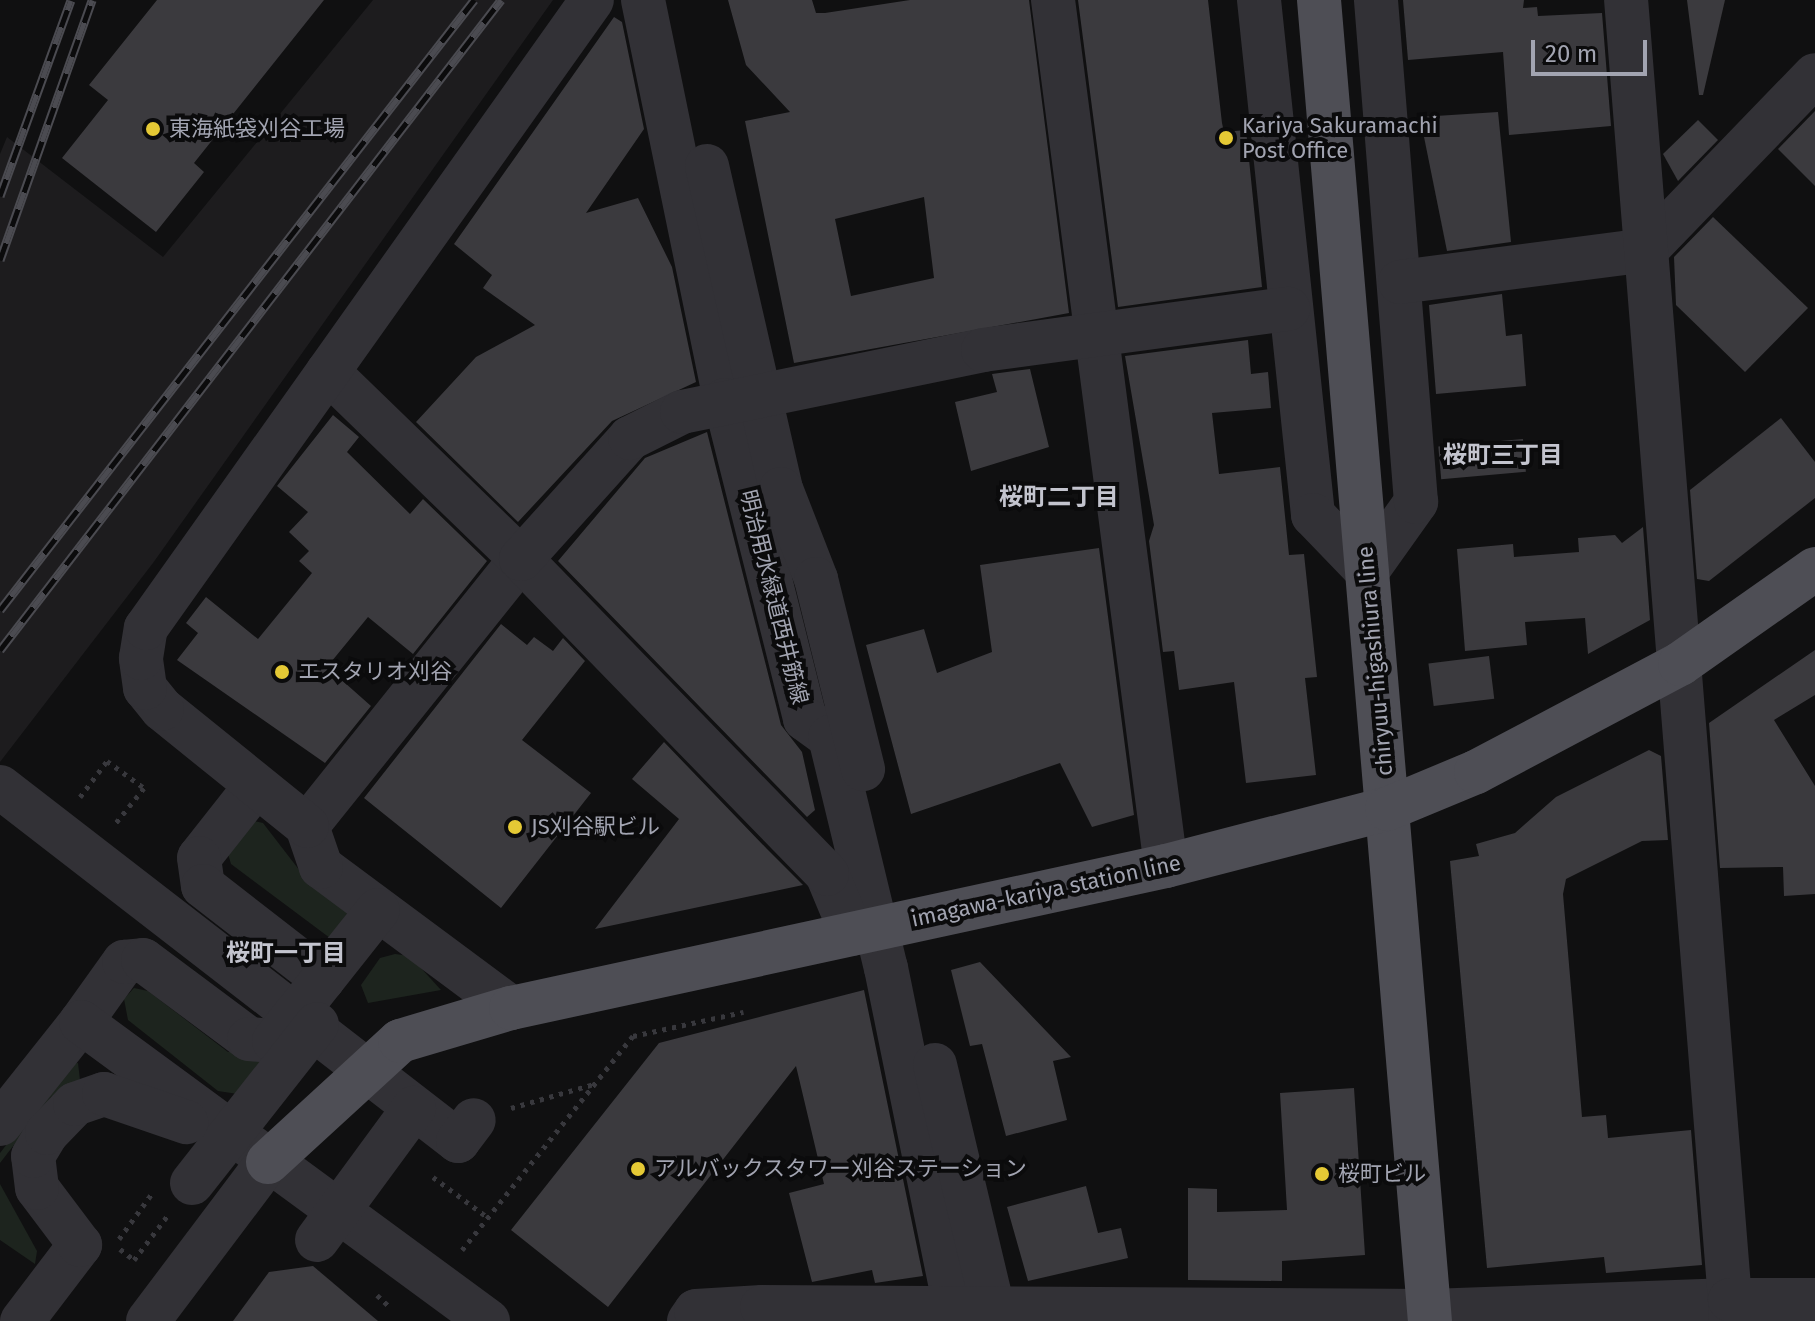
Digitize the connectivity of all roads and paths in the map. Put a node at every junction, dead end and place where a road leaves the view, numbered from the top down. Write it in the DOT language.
graph roads {
  1 [pos="592,0"];
  2 [pos="643,0"];
  3 [pos="670,0"];
  4 [pos="1053,0"];
  5 [pos="1259,0"];
  6 [pos="1319,0"];
  7 [pos="1376,0"];
  8 [pos="1626,0"];
  9 [pos="1815,75"];
  10 [pos="1646,250"];
  11 [pos="1400,282"];
  12 [pos="1288,309"];
  13 [pos="1095,336"];
  14 [pos="328,372"];
  15 [pos="741,396"];
  16 [pos="521,559"];
  17 [pos="1815,569"];
  18 [pos="1367,571"];
  19 [pos="1680,664"];
  20 [pos="107,761"];
  21 [pos="0,787"];
  22 [pos="255,787"];
  23 [pos="1387,809"];
  24 [pos="307,826"];
  25 [pos="123,834"];
  26 [pos="1166,866"];
  27 [pos="395,904"];
  28 [pos="877,928"];
  29 [pos="323,979"];
  30 [pos="511,1008"];
  31 [pos="743,1012"];
  32 [pos="81,1022"];
  33 [pos="312,1030"];
  34 [pos="595,1084"];
  35 [pos="198,1108"];
  36 [pos="414,1108"];
  37 [pos="474,1120"];
  38 [pos="0,1124"];
  39 [pos="268,1162"];
  40 [pos="186,1192"];
  41 [pos="317,1240"];
  42 [pos="456,1257"];
  43 [pos="1815,1300"];
  44 [pos="1730,1310"];
  45 [pos="976,1314"];
  46 [pos="1430,1316"];
  47 [pos="22,1321"];
  48 [pos="148,1321"];
  49 [pos="488,1321"];
  50 [pos="689,1321"];
  1 -- 14 [label="street"];
  2 -- 15 [label="street, 明治用水緑道西井筋線"];
  3 -- 15 [label="street"];
  4 -- 13 [label="street"];
  5 -- 12 [label="street"];
  6 -- 18 [label="main road, chiryuu-higashiura line"];
  7 -- 11 [label="street"];
  8 -- 10 [label="street"];
  9 -- 10 [label="street"];
  10 -- 11 [label="street"];
  10 -- 19 [label="street"];
  11 -- 18 [label="street"];
  12 -- 13 [label="street"];
  12 -- 18 [label="street"];
  13 -- 15 [label="street"];
  13 -- 26 [label="street"];
  14 -- 16 [label="street"];
  14 -- 22 [label="street"];
  15 -- 16 [label="street"];
  15 -- 28 [label="street, 明治用水緑道西井筋線"];
  16 -- 24 [label="street"];
  16 -- 28 [label="street"];
  17 -- 19 [label="main road, imagawa-kariya station line"];
  18 -- 23 [label="main road, chiryuu-higashiura line"];
  19 -- 23 [label="main road, imagawa-kariya station line"];
  19 -- 44 [label="street"];
  20 -- 25 [label="path"];
  21 -- 33 [label="street"];
  22 -- 24 [label="street"];
  22 -- 29 [label="street"];
  23 -- 26 [label="main road, imagawa-kariya station line"];
  23 -- 46 [label="main road, chiryuu-higashiura line"];
  24 -- 27 [label="street"];
  26 -- 28 [label="main road, imagawa-kariya station line"];
  27 -- 29 [label="street"];
  27 -- 30 [label="street"];
  27 -- 33 [label="street"];
  28 -- 30 [label="main road, imagawa-kariya station line"];
  28 -- 45 [label="street, 明治用水緑道西井筋線"];
  29 -- 32 [label="street"];
  30 -- 39 [label="main road, imagawa-kariya station line"];
  31 -- 34 [label="path"];
  32 -- 35 [label="street"];
  32 -- 38 [label="street"];
  33 -- 36 [label="street"];
  33 -- 40 [label="street"];
  34 -- 37 [label="path"];
  34 -- 42 [label="path"];
  35 -- 39 [label="street"];
  35 -- 47 [label="street"];
  36 -- 37 [label="street"];
  36 -- 41 [label="street"];
  39 -- 48 [label="street"];
  39 -- 49 [label="street"];
  40 -- 40 [label="path"];
  43 -- 44 [label="street"];
  44 -- 46 [label="street"];
  45 -- 46 [label="street"];
  45 -- 50 [label="street"];
}
